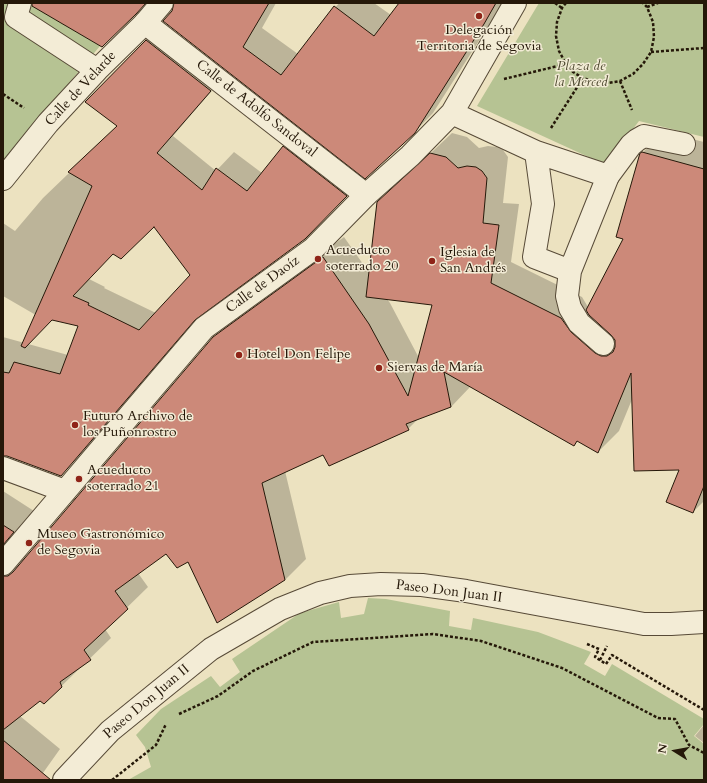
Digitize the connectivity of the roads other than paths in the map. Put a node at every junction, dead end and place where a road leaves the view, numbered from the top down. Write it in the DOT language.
graph roads {
  1 [pos="20,3"];
  2 [pos="162,3"];
  3 [pos="515,3"];
  4 [pos="145,23"];
  5 [pos="97,70"];
  6 [pos="452,113"];
  7 [pos="684,144"];
  8 [pos="536,152"];
  9 [pos="608,176"];
  10 [pos="3,179"];
  11 [pos="366,195"];
  12 [pos="570,271"];
  13 [pos="603,344"];
  14 [pos="3,468"];
  15 [pos="66,491"];
  16 [pos="3,564"];
  17 [pos="704,622"];
  18 [pos="64,780"];
  1 -- 5 [label="street"];
  2 -- 4 [label="street, Calle de Velarde"];
  3 -- 6 [label="street, Calle de Daoíz"];
  4 -- 5 [label="street, Calle de Velarde"];
  4 -- 11 [label="street, Calle de Adolfo Sandoval"];
  5 -- 10 [label="street, Calle de Velarde"];
  6 -- 8 [label="street"];
  6 -- 11 [label="street, Calle de Daoíz"];
  7 -- 9 [label="street"];
  8 -- 9 [label="street"];
  8 -- 12 [label="street"];
  9 -- 12 [label="street"];
  11 -- 15 [label="street, Calle de Daoíz"];
  12 -- 13 [label="street"];
  14 -- 15 [label="street"];
  15 -- 16 [label="street, Calle de Daoíz"];
  17 -- 18 [label="street, Paseo Don Juan II"];
}
